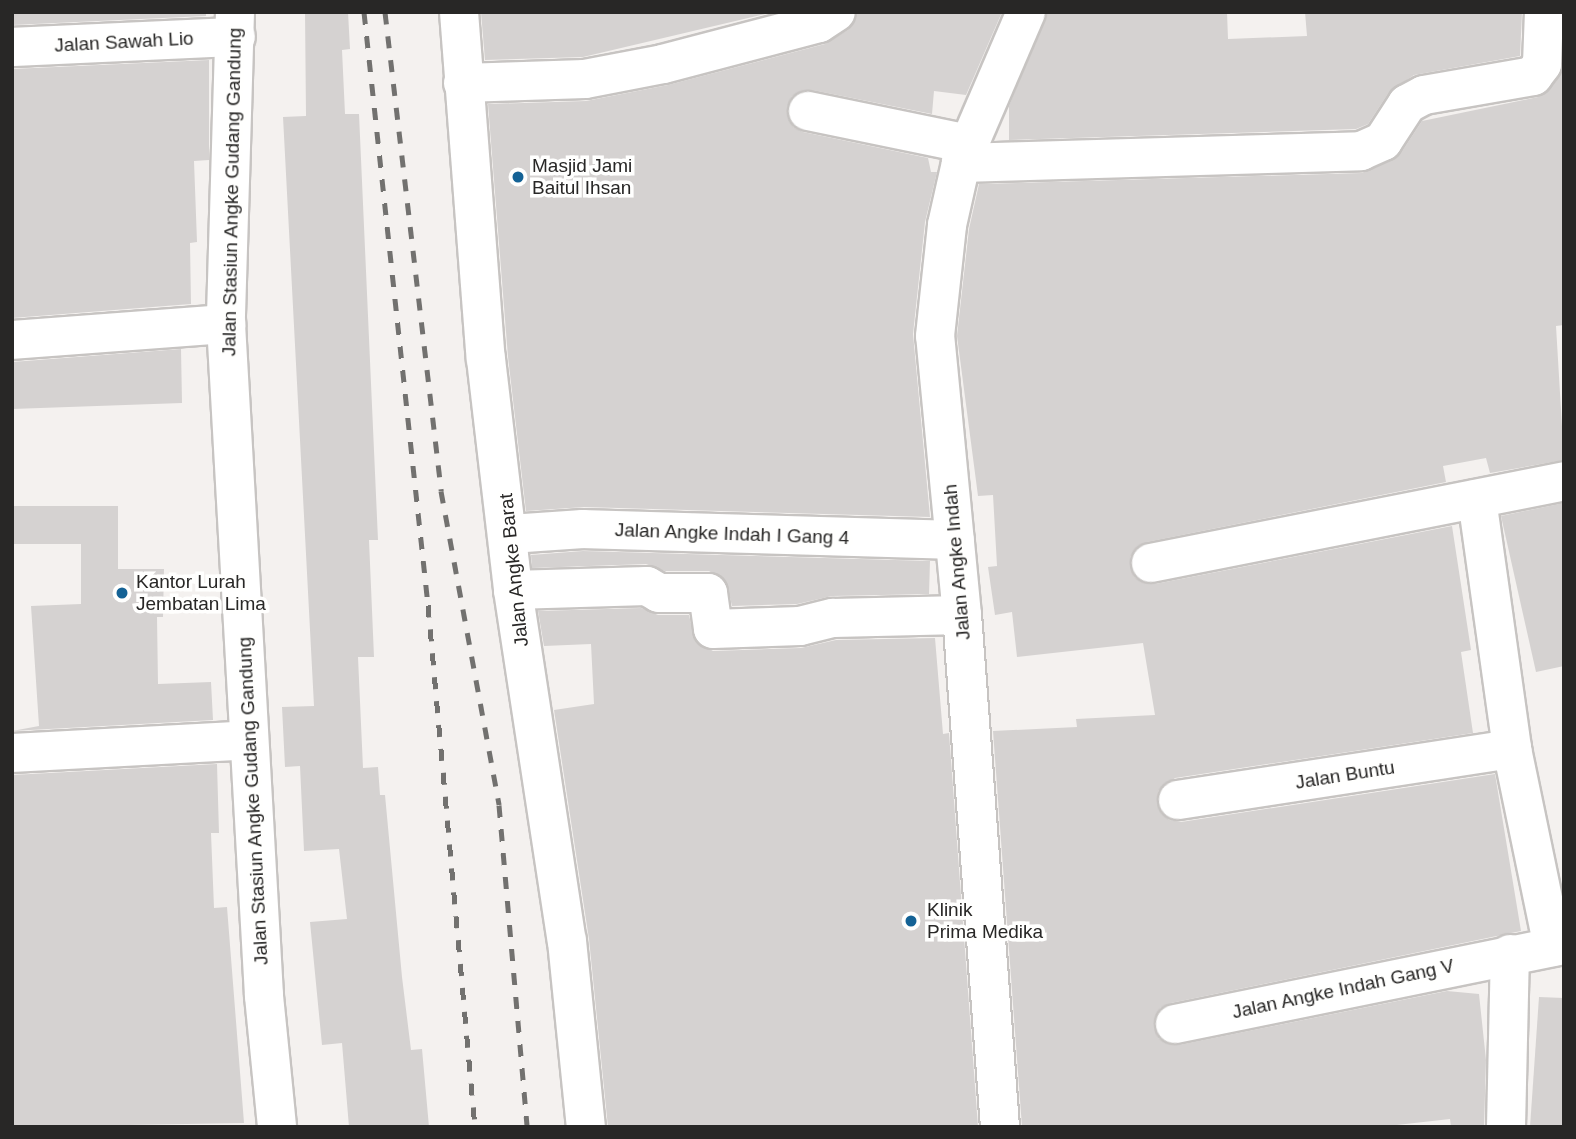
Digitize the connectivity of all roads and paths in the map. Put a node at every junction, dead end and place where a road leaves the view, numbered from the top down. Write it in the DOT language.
graph roads {
  1 [pos="459,12"];
  2 [pos="836,12"];
  3 [pos="1026,12"];
  4 [pos="1544,12"];
  5 [pos="235,25"];
  6 [pos="12,47"];
  7 [pos="463,83"];
  8 [pos="808,111"];
  9 [pos="965,154"];
  10 [pos="226,324"];
  11 [pos="12,340"];
  12 [pos="1564,481"];
  13 [pos="1477,499"];
  14 [pos="510,534"];
  15 [pos="955,540"];
  16 [pos="1151,563"];
  17 [pos="513,590"];
  18 [pos="962,615"];
  19 [pos="250,740"];
  20 [pos="1512,749"];
  21 [pos="12,754"];
  22 [pos="1178,800"];
  23 [pos="1558,946"];
  24 [pos="1510,954"];
  25 [pos="1175,1024"];
  26 [pos="277,1127"];
  27 [pos="586,1127"];
  28 [pos="999,1127"];
  29 [pos="1506,1127"];
  1 -- 7 [label="street, Jalan Angke Barat"];
  2 -- 7 [label="street"];
  3 -- 9 [label="street, Jalan Angke Indah"];
  4 -- 9 [label="street"];
  5 -- 6 [label="street, Jalan Sawah Lio"];
  5 -- 10 [label="street, Jalan Stasiun Angke Gudang Gandung"];
  7 -- 14 [label="street, Jalan Angke Barat"];
  8 -- 9 [label="street"];
  9 -- 15 [label="street, Jalan Angke Indah"];
  10 -- 11 [label="street"];
  10 -- 19 [label="street, Jalan Stasiun Angke Gudang Gandung"];
  12 -- 13 [label="street"];
  13 -- 16 [label="street"];
  13 -- 20 [label="street"];
  14 -- 15 [label="street, Jalan Angke Indah I Gang 4"];
  14 -- 17 [label="street, Jalan Angke Barat"];
  15 -- 18 [label="street, Jalan Angke Indah"];
  17 -- 18 [label="street"];
  17 -- 27 [label="street, Jalan Angke Barat"];
  18 -- 28 [label="street, Jalan Angke Indah"];
  19 -- 21 [label="street"];
  19 -- 26 [label="street, Jalan Stasiun Angke Gudang Gandung"];
  20 -- 22 [label="street, Jalan Buntu"];
  20 -- 23 [label="street"];
  23 -- 24 [label="street, Jalan Angke Indah Gang V"];
  24 -- 25 [label="street, Jalan Angke Indah Gang V"];
  24 -- 29 [label="street"];
}
